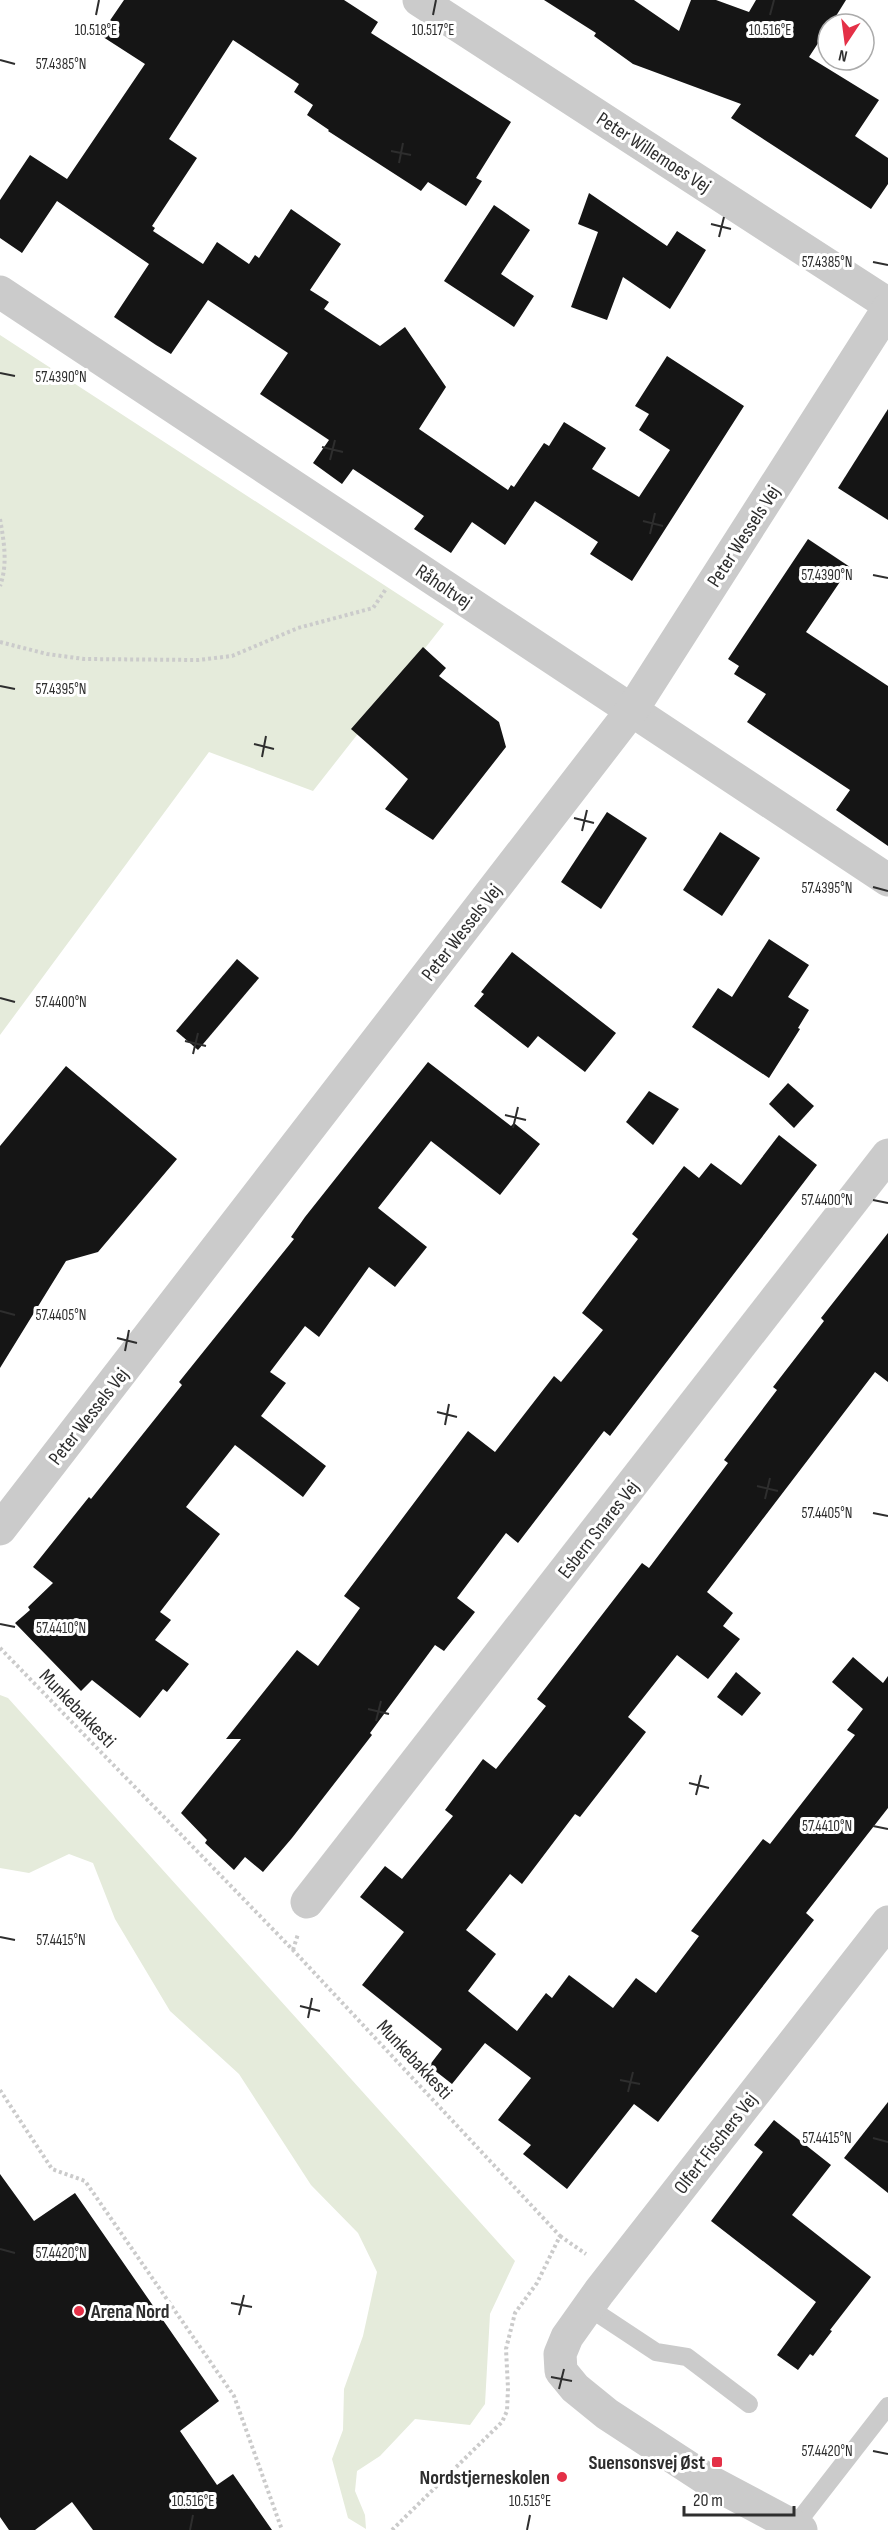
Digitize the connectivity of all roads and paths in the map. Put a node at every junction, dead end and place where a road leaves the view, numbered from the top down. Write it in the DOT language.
graph roads {
  1 [pos="419,0"];
  2 [pos="0,292"];
  3 [pos="888,304"];
  4 [pos="888,309"];
  5 [pos="0,519"];
  6 [pos="406,560"];
  7 [pos="0,586"];
  8 [pos="0,642"];
  9 [pos="632,710"];
  10 [pos="888,880"];
  11 [pos="888,1155"];
  12 [pos="0,1530"];
  13 [pos="0,1648"];
  14 [pos="307,1902"];
  15 [pos="888,1922"];
  16 [pos="0,2090"];
  17 [pos="588,2307"];
  18 [pos="749,2404"];
  19 [pos="888,2406"];
  20 [pos="798,2528"];
  21 [pos="282,2530"];
  22 [pos="392,2530"];
  1 -- 3 [label="street, Peter Willemoes Vej"];
  2 -- 6 [label="street, Råholtvej"];
  4 -- 9 [label="street, Peter Wessels Vej"];
  5 -- 7 [label="path"];
  6 -- 8 [label="path"];
  6 -- 9 [label="street, Råholtvej"];
  9 -- 10 [label="street, Råholtvej"];
  9 -- 12 [label="street, Peter Wessels Vej"];
  11 -- 14 [label="street, Esbern Snares Vej"];
  13 -- 22 [label="path, Munkebakkesti"];
  15 -- 17 [label="street, Olfert Fischers Vej"];
  16 -- 21 [label="path"];
  17 -- 18 [label="lane"];
  17 -- 20 [label="street, Olfert Fischers Vej"];
  19 -- 20 [label="lane"];
}
